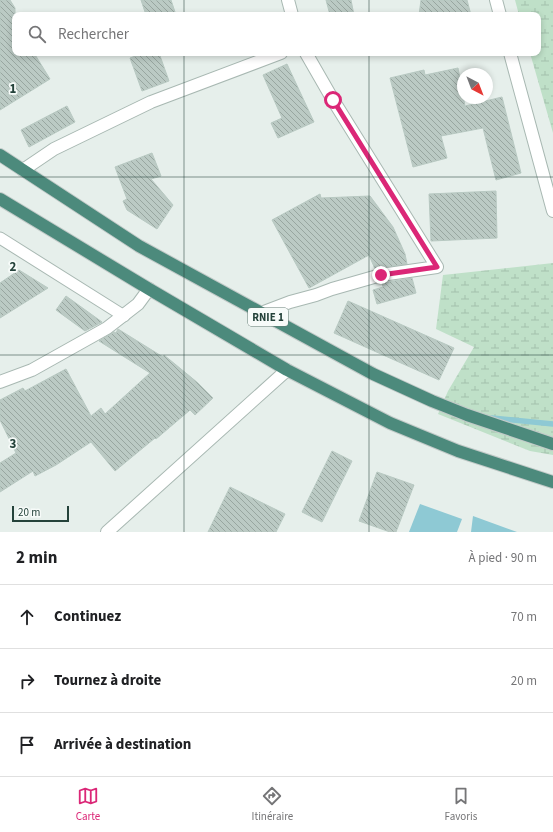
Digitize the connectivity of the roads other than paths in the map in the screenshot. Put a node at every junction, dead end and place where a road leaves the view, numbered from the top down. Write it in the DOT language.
graph roads {
  1 [pos="288,0"];
  2 [pos="496,0"];
  3 [pos="291,12"];
  4 [pos="499,12"];
  5 [pos="273,56"];
  6 [pos="308,56"];
  7 [pos="511,56"];
  8 [pos="0,155"];
  9 [pos="23,170"];
  10 [pos="0,199"];
  11 [pos="553,210"];
  12 [pos="0,238"];
  13 [pos="149,289"];
  14 [pos="261,313"];
  15 [pos="124,316"];
  16 [pos="288,370"];
  17 [pos="0,382"];
  18 [pos="553,444"];
  19 [pos="553,482"];
  20 [pos="107,532"];
  1 -- 3 [label="street"];
  2 -- 4 [label="street"];
  5 -- 9 [label="street"];
  6 -- 14 [label="street"];
  7 -- 11 [label="street"];
  8 -- 9 [label="highway, RNIE 1"];
  9 -- 14 [label="highway, RNIE 1"];
  10 -- 13 [label="highway, RNIE 1"];
  12 -- 15 [label="lane"];
  13 -- 15 [label="street"];
  13 -- 16 [label="highway, RNIE 1"];
  14 -- 18 [label="highway, RNIE 1"];
  15 -- 17 [label="street"];
  16 -- 19 [label="highway, RNIE 1"];
  16 -- 20 [label="street"];
}
